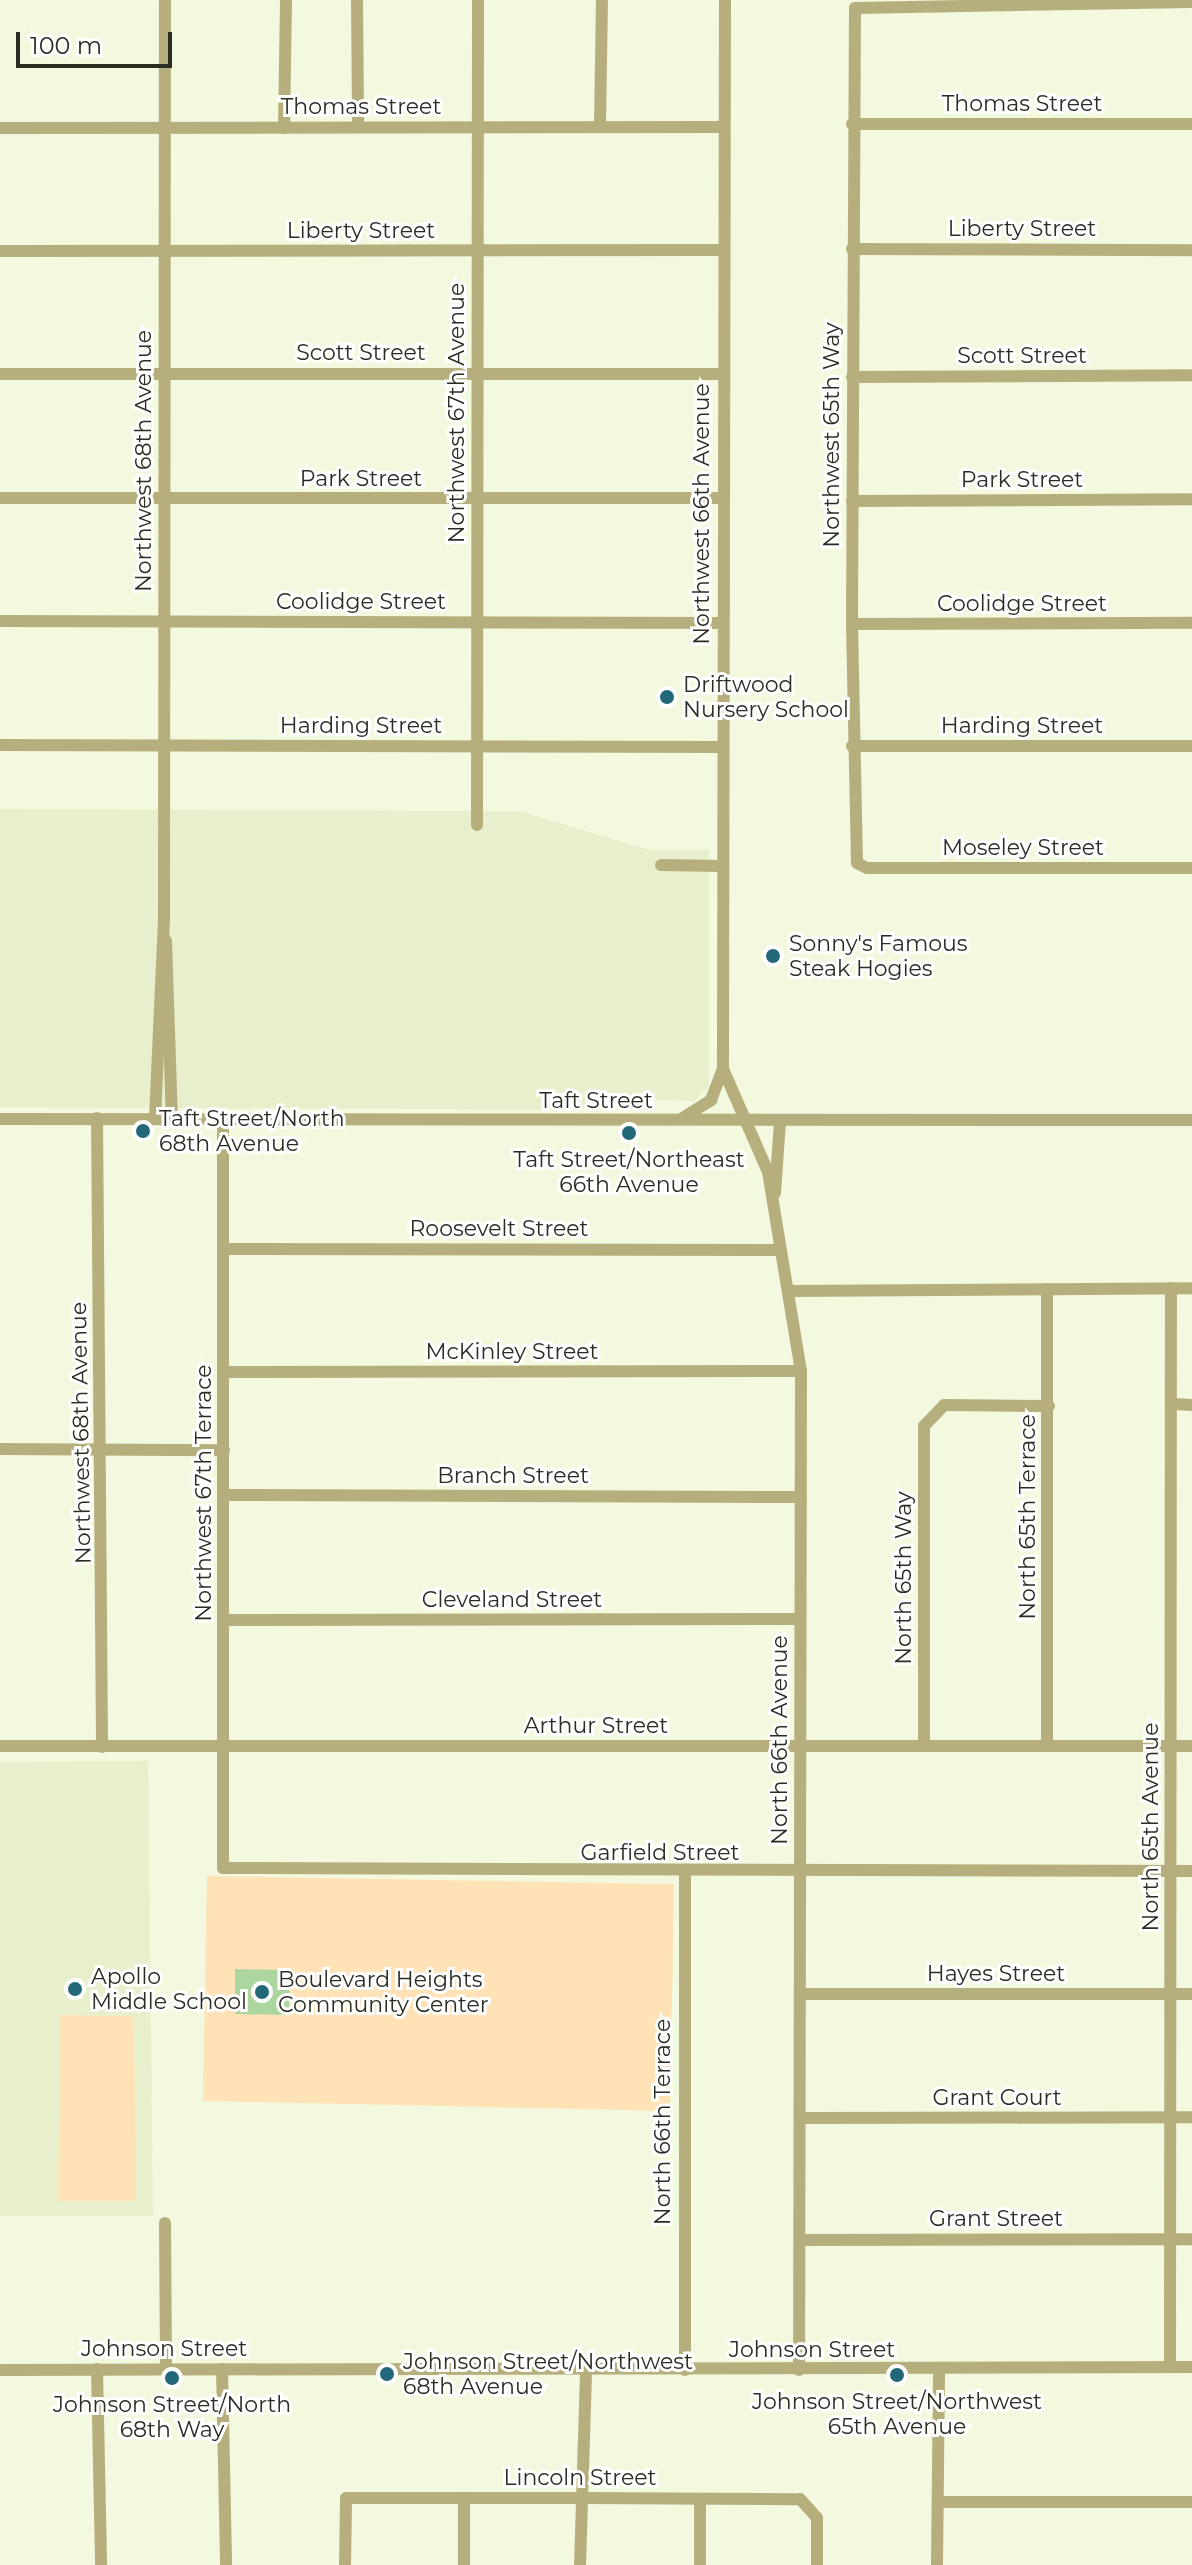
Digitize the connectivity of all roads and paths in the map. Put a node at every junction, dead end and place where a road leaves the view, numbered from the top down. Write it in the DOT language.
graph roads {
  1 [pos="165,0"];
  2 [pos="286,0"];
  3 [pos="357,0"];
  4 [pos="478,0"];
  5 [pos="602,0"];
  6 [pos="725,0"];
  7 [pos="1192,2"];
  8 [pos="852,124"];
  9 [pos="1192,124"];
  10 [pos="600,125"];
  11 [pos="477,126"];
  12 [pos="165,127"];
  13 [pos="358,127"];
  14 [pos="723,127"];
  15 [pos="0,128"];
  16 [pos="284,128"];
  17 [pos="852,249"];
  18 [pos="164,250"];
  19 [pos="723,250"];
  20 [pos="1192,250"];
  21 [pos="0,251"];
  22 [pos="476,251"];
  23 [pos="477,373"];
  24 [pos="0,374"];
  25 [pos="164,374"];
  26 [pos="722,374"];
  27 [pos="1192,375"];
  28 [pos="852,377"];
  29 [pos="0,498"];
  30 [pos="165,498"];
  31 [pos="722,498"];
  32 [pos="478,499"];
  33 [pos="1192,499"];
  34 [pos="852,501"];
  35 [pos="0,621"];
  36 [pos="165,621"];
  37 [pos="477,622"];
  38 [pos="722,623"];
  39 [pos="1192,623"];
  40 [pos="852,624"];
  41 [pos="0,745"];
  42 [pos="165,746"];
  43 [pos="477,746"];
  44 [pos="852,746"];
  45 [pos="1192,746"];
  46 [pos="722,747"];
  47 [pos="477,825"];
  48 [pos="857,863"];
  49 [pos="661,865"];
  50 [pos="722,866"];
  51 [pos="1192,868"];
  52 [pos="164,922"];
  53 [pos="723,1069"];
  54 [pos="97,1118"];
  55 [pos="155,1118"];
  56 [pos="172,1118"];
  57 [pos="223,1118"];
  58 [pos="0,1119"];
  59 [pos="1192,1120"];
  60 [pos="678,1121"];
  61 [pos="741,1121"];
  62 [pos="780,1121"];
  63 [pos="774,1204"];
  64 [pos="223,1249"];
  65 [pos="775,1250"];
  66 [pos="1171,1288"];
  67 [pos="1192,1288"];
  68 [pos="1047,1289"];
  69 [pos="790,1291"];
  70 [pos="801,1371"];
  71 [pos="224,1372"];
  72 [pos="1173,1404"];
  73 [pos="1192,1405"];
  74 [pos="1049,1406"];
  75 [pos="0,1449"];
  76 [pos="102,1450"];
  77 [pos="224,1450"];
  78 [pos="224,1495"];
  79 [pos="801,1497"];
  80 [pos="800,1619"];
  81 [pos="224,1620"];
  82 [pos="798,1745"];
  83 [pos="1047,1745"];
  84 [pos="1171,1745"];
  85 [pos="0,1746"];
  86 [pos="924,1746"];
  87 [pos="1192,1746"];
  88 [pos="102,1747"];
  89 [pos="224,1748"];
  90 [pos="223,1868"];
  91 [pos="1171,1871"];
  92 [pos="1192,1871"];
  93 [pos="800,1872"];
  94 [pos="685,1874"];
  95 [pos="801,1994"];
  96 [pos="1171,1994"];
  97 [pos="1192,1994"];
  98 [pos="1170,2117"];
  99 [pos="1192,2117"];
  100 [pos="802,2118"];
  101 [pos="165,2223"];
  102 [pos="1171,2239"];
  103 [pos="1192,2239"];
  104 [pos="800,2240"];
  105 [pos="1170,2367"];
  106 [pos="1192,2367"];
  107 [pos="97,2369"];
  108 [pos="166,2369"];
  109 [pos="222,2369"];
  110 [pos="0,2370"];
  111 [pos="685,2370"];
  112 [pos="799,2370"];
  113 [pos="939,2370"];
  114 [pos="586,2372"];
  115 [pos="464,2498"];
  116 [pos="580,2498"];
  117 [pos="700,2499"];
  118 [pos="938,2502"];
  119 [pos="1192,2502"];
  120 [pos="101,2565"];
  121 [pos="226,2565"];
  122 [pos="345,2565"];
  123 [pos="464,2565"];
  124 [pos="580,2565"];
  125 [pos="700,2565"];
  126 [pos="817,2565"];
  127 [pos="937,2565"];
  1 -- 12 [label="street, Northwest 68th Avenue"];
  2 -- 16 [label="street"];
  3 -- 13 [label="street"];
  4 -- 11 [label="street, Northwest 67th Avenue"];
  5 -- 10 [label="street"];
  6 -- 14 [label="street, Northwest 66th Avenue"];
  7 -- 8 [label="street, Northwest 65th Way"];
  8 -- 9 [label="street, Thomas Street"];
  8 -- 17 [label="street, Northwest 65th Way"];
  10 -- 11 [label="street, Thomas Street"];
  10 -- 14 [label="street, Thomas Street"];
  11 -- 13 [label="street, Thomas Street"];
  11 -- 22 [label="street, Northwest 67th Avenue"];
  12 -- 15 [label="street, Thomas Street"];
  12 -- 16 [label="street, Thomas Street"];
  12 -- 18 [label="street, Northwest 68th Avenue"];
  13 -- 16 [label="street, Thomas Street"];
  14 -- 19 [label="street, Northwest 66th Avenue"];
  17 -- 20 [label="street, Liberty Street"];
  17 -- 28 [label="street, Northwest 65th Way"];
  18 -- 21 [label="street, Liberty Street"];
  18 -- 22 [label="street, Liberty Street"];
  18 -- 25 [label="street, Northwest 68th Avenue"];
  19 -- 22 [label="street, Liberty Street"];
  19 -- 26 [label="street, Northwest 66th Avenue"];
  22 -- 23 [label="street, Northwest 67th Avenue"];
  23 -- 25 [label="street, Scott Street"];
  23 -- 26 [label="street, Scott Street"];
  23 -- 32 [label="street, Northwest 67th Avenue"];
  24 -- 25 [label="street, Scott Street"];
  25 -- 30 [label="street, Northwest 68th Avenue"];
  26 -- 31 [label="street, Northwest 66th Avenue"];
  27 -- 28 [label="street, Scott Street"];
  28 -- 34 [label="street, Northwest 65th Way"];
  29 -- 30 [label="street, Park Street"];
  30 -- 32 [label="street, Park Street"];
  30 -- 36 [label="street, Northwest 68th Avenue"];
  31 -- 32 [label="street, Park Street"];
  31 -- 38 [label="street, Northwest 66th Avenue"];
  32 -- 37 [label="street, Northwest 67th Avenue"];
  33 -- 34 [label="street, Park Street"];
  34 -- 40 [label="street, Northwest 65th Way"];
  35 -- 36 [label="street, Coolidge Street"];
  36 -- 37 [label="street, Coolidge Street"];
  36 -- 42 [label="street, Northwest 68th Avenue"];
  37 -- 38 [label="street, Coolidge Street"];
  37 -- 43 [label="street, Northwest 67th Avenue"];
  38 -- 46 [label="street, Northwest 66th Avenue"];
  39 -- 40 [label="street, Coolidge Street"];
  40 -- 44 [label="street, Northwest 65th Way"];
  41 -- 42 [label="street, Harding Street"];
  42 -- 43 [label="street, Harding Street"];
  42 -- 52 [label="street, Northwest 68th Avenue"];
  43 -- 46 [label="street, Harding Street"];
  43 -- 47 [label="street, Northwest 67th Avenue"];
  44 -- 45 [label="street, Harding Street"];
  44 -- 48 [label="street, Northwest 65th Way"];
  46 -- 50 [label="street, Northwest 66th Avenue"];
  48 -- 51 [label="street, Moseley Street"];
  49 -- 50 [label="street"];
  50 -- 53 [label="street, Northwest 66th Avenue"];
  52 -- 55 [label="street, Northwest 68th Avenue"];
  52 -- 56 [label="street, Northwest 68th Avenue"];
  53 -- 60 [label="street"];
  53 -- 61 [label="street, Northwest 66th Avenue"];
  54 -- 55 [label="street, Taft Street"];
  54 -- 58 [label="street, Taft Street"];
  54 -- 76 [label="street, Northwest 68th Avenue"];
  55 -- 56 [label="street, Taft Street"];
  56 -- 57 [label="street, Taft Street"];
  57 -- 60 [label="street, Taft Street"];
  57 -- 64 [label="street, Northwest 67th Terrace"];
  59 -- 62 [label="street, Taft Street"];
  60 -- 61 [label="street, Taft Street"];
  61 -- 62 [label="street, Taft Street"];
  61 -- 63 [label="street, North 66th Avenue"];
  62 -- 63 [label="street"];
  63 -- 65 [label="street, North 66th Avenue"];
  64 -- 65 [label="street, Roosevelt Street"];
  64 -- 71 [label="street, Northwest 67th Terrace"];
  65 -- 69 [label="street, North 66th Avenue"];
  66 -- 67 [label="street"];
  66 -- 68 [label="street"];
  66 -- 72 [label="street, North 65th Avenue"];
  68 -- 69 [label="street"];
  68 -- 74 [label="street, North 65th Terrace"];
  69 -- 70 [label="street, North 66th Avenue"];
  70 -- 71 [label="street, McKinley Street"];
  70 -- 79 [label="street, North 66th Avenue"];
  71 -- 77 [label="street, Northwest 67th Terrace"];
  72 -- 73 [label="street"];
  72 -- 84 [label="street, North 65th Avenue"];
  74 -- 83 [label="street, North 65th Terrace"];
  74 -- 86 [label="street, North 65th Way"];
  75 -- 76 [label="street"];
  76 -- 77 [label="street"];
  76 -- 88 [label="street, Northwest 68th Avenue"];
  77 -- 78 [label="street, Northwest 67th Terrace"];
  78 -- 79 [label="street, Branch Street"];
  78 -- 81 [label="street, Northwest 67th Terrace"];
  79 -- 80 [label="street, North 66th Avenue"];
  80 -- 81 [label="street, Cleveland Street"];
  80 -- 82 [label="street, North 66th Avenue"];
  81 -- 89 [label="street, Northwest 67th Terrace"];
  82 -- 86 [label="street, Arthur Street"];
  82 -- 89 [label="street, Arthur Street"];
  82 -- 93 [label="street, North 66th Avenue"];
  83 -- 84 [label="street, Arthur Street"];
  83 -- 86 [label="street, Arthur Street"];
  84 -- 87 [label="street, Arthur Street"];
  84 -- 91 [label="street, North 65th Avenue"];
  85 -- 88 [label="street, Arthur Street"];
  88 -- 89 [label="street, Arthur Street"];
  89 -- 90 [label="street, Northwest 67th Terrace"];
  90 -- 94 [label="street, Garfield Street"];
  91 -- 92 [label="street, Garfield Street"];
  91 -- 93 [label="street, Garfield Street"];
  91 -- 96 [label="street, North 65th Avenue"];
  93 -- 94 [label="street, Garfield Street"];
  93 -- 95 [label="street, North 66th Avenue"];
  94 -- 111 [label="street, North 66th Terrace"];
  95 -- 96 [label="street, Hayes Street"];
  95 -- 100 [label="street, North 66th Avenue"];
  96 -- 97 [label="street, Hayes Street"];
  96 -- 98 [label="street, North 65th Avenue"];
  98 -- 99 [label="street, Grant Court"];
  98 -- 100 [label="street, Grant Court"];
  98 -- 102 [label="street, North 65th Avenue"];
  100 -- 104 [label="street, North 66th Avenue"];
  101 -- 108 [label="street"];
  102 -- 103 [label="street, Grant Street"];
  102 -- 104 [label="street, Grant Street"];
  102 -- 105 [label="street, North 65th Avenue"];
  104 -- 112 [label="street, North 66th Avenue"];
  105 -- 106 [label="street, Johnson Street"];
  105 -- 113 [label="street, Johnson Street"];
  107 -- 108 [label="street, Johnson Street"];
  107 -- 110 [label="street, Johnson Street"];
  107 -- 120 [label="street"];
  108 -- 109 [label="street, Johnson Street"];
  109 -- 114 [label="street, Johnson Street"];
  109 -- 121 [label="street"];
  111 -- 112 [label="street, Johnson Street"];
  111 -- 114 [label="street, Johnson Street"];
  112 -- 113 [label="street, Johnson Street"];
  113 -- 118 [label="street"];
  114 -- 116 [label="street"];
  115 -- 116 [label="street, Lincoln Street"];
  115 -- 122 [label="street, Lincoln Street"];
  115 -- 123 [label="street"];
  116 -- 117 [label="street, Lincoln Street"];
  116 -- 124 [label="street"];
  117 -- 125 [label="street"];
  117 -- 126 [label="street, Lincoln Street"];
  118 -- 119 [label="street"];
  118 -- 127 [label="street"];
}
